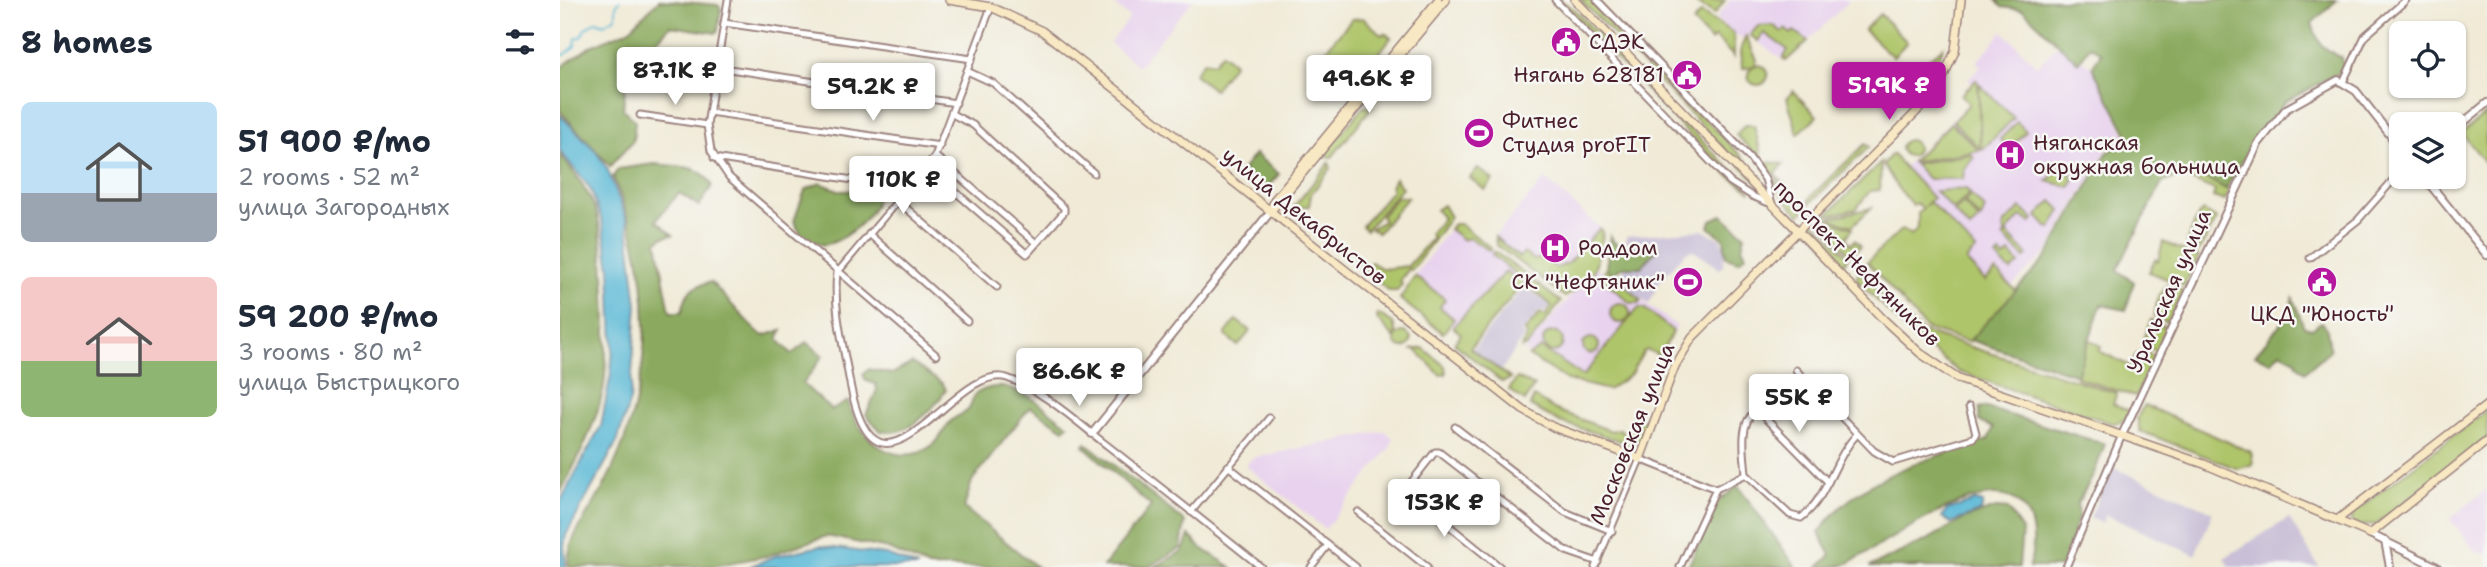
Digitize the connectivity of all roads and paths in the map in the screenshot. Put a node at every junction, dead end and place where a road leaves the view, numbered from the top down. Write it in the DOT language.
graph roads {
  1 [pos="728,0"];
  2 [pos="949,0"];
  3 [pos="1438,0"];
  4 [pos="1446,0"];
  5 [pos="1555,0"];
  6 [pos="1575,0"];
  7 [pos="1597,0"];
  8 [pos="1961,0"];
  9 [pos="2406,0"];
  10 [pos="992,4"];
  11 [pos="723,23"];
  12 [pos="1416,32"];
  13 [pos="972,59"];
  14 [pos="716,67"];
  15 [pos="646,71"];
  16 [pos="968,71"];
  17 [pos="713,81"];
  18 [pos="2341,81"];
  19 [pos="956,103"];
  20 [pos="2487,103"];
  21 [pos="709,112"];
  22 [pos="952,114"];
  23 [pos="640,115"];
  24 [pos="2466,120"];
  25 [pos="707,125"];
  26 [pos="2389,134"];
  27 [pos="940,146"];
  28 [pos="935,156"];
  29 [pos="714,158"];
  30 [pos="928,167"];
  31 [pos="1094,173"];
  32 [pos="2389,185"];
  33 [pos="2434,189"];
  34 [pos="907,192"];
  35 [pos="898,201"];
  36 [pos="1772,204"];
  37 [pos="1271,211"];
  38 [pos="1798,230"];
  39 [pos="869,234"];
  40 [pos="1036,243"];
  41 [pos="2487,254"];
  42 [pos="2310,258"];
  43 [pos="838,270"];
  44 [pos="997,287"];
  45 [pos="967,321"];
  46 [pos="936,355"];
  47 [pos="1796,370"];
  48 [pos="2487,405"];
  49 [pos="1969,407"];
  50 [pos="1269,418"];
  51 [pos="1455,427"];
  52 [pos="1092,433"];
  53 [pos="1857,434"];
  54 [pos="2122,435"];
  55 [pos="2487,441"];
  56 [pos="1640,459"];
  57 [pos="1228,466"];
  58 [pos="1746,474"];
  59 [pos="1828,482"];
  60 [pos="1716,489"];
  61 [pos="1191,512"];
  62 [pos="1358,512"];
  63 [pos="2337,520"];
  64 [pos="1612,531"];
  65 [pos="2370,534"];
  66 [pos="2385,541"];
  67 [pos="1328,545"];
  68 [pos="1596,565"];
  69 [pos="1422,566"];
  70 [pos="1261,567"];
  71 [pos="1311,567"];
  72 [pos="1356,567"];
  73 [pos="1500,567"];
  74 [pos="1680,567"];
  75 [pos="2066,567"];
  76 [pos="2390,567"];
  77 [pos="2437,567"];
  1 -- 11 [label="street"];
  2 -- 10 [label="main road, улица Декабристов"];
  3 -- 12 [label="main road"];
  4 -- 12 [label="main road"];
  5 -- 36 [label="street"];
  6 -- 36 [label="main road, проспект Нефтяников"];
  7 -- 36 [label="street"];
  8 -- 38 [label="main road, Московская улица"];
  9 -- 18 [label="street"];
  10 -- 13 [label="street"];
  10 -- 37 [label="main road, улица Декабристов"];
  11 -- 13 [label="street"];
  11 -- 14 [label="street"];
  12 -- 37 [label="main road"];
  13 -- 16 [label="street"];
  14 -- 17 [label="street"];
  14 -- 19 [label="street"];
  15 -- 17 [label="street"];
  16 -- 19 [label="street"];
  16 -- 31 [label="street"];
  17 -- 21 [label="street"];
  18 -- 26 [label="street"];
  18 -- 54 [label="street, Уральская улица"];
  19 -- 22 [label="street"];
  20 -- 24 [label="street"];
  21 -- 25 [label="street"];
  21 -- 27 [label="street"];
  22 -- 27 [label="street"];
  22 -- 40 [label="street"];
  23 -- 25 [label="street"];
  25 -- 29 [label="street"];
  27 -- 28 [label="street"];
  28 -- 30 [label="street"];
  28 -- 40 [label="street"];
  29 -- 34 [label="street"];
  29 -- 43 [label="street"];
  30 -- 34 [label="street"];
  30 -- 40 [label="street"];
  32 -- 42 [label="street"];
  33 -- 41 [label="street"];
  34 -- 35 [label="street"];
  35 -- 39 [label="street"];
  35 -- 44 [label="street"];
  36 -- 38 [label="main road, проспект Нефтяников"];
  37 -- 52 [label="street"];
  37 -- 56 [label="main road, улица Декабристов"];
  38 -- 54 [label="main road, проспект Нефтяников"];
  38 -- 56 [label="main road, Московская улица"];
  39 -- 43 [label="street"];
  39 -- 45 [label="street"];
  43 -- 46 [label="street"];
  43 -- 52 [label="street"];
  47 -- 53 [label="street"];
  48 -- 63 [label="main road"];
  49 -- 53 [label="street"];
  50 -- 57 [label="street"];
  51 -- 64 [label="street"];
  52 -- 61 [label="street"];
  53 -- 59 [label="street"];
  54 -- 63 [label="main road, проспект Нефтяников"];
  54 -- 75 [label="street"];
  55 -- 65 [label="main road"];
  56 -- 60 [label="street"];
  56 -- 64 [label="street, Московская улица"];
  57 -- 61 [label="street"];
  57 -- 67 [label="street"];
  58 -- 59 [label="street"];
  58 -- 59 [label="street"];
  58 -- 60 [label="street"];
  60 -- 74 [label="street"];
  61 -- 70 [label="street"];
  62 -- 69 [label="street"];
  63 -- 65 [label="main road, проспект Нефтяников"];
  64 -- 68 [label="street, Московская улица"];
  65 -- 66 [label="street"];
  66 -- 76 [label="street"];
  66 -- 77 [label="street"];
  67 -- 71 [label="street"];
  67 -- 72 [label="street"];
  68 -- 73 [label="street"];
}
